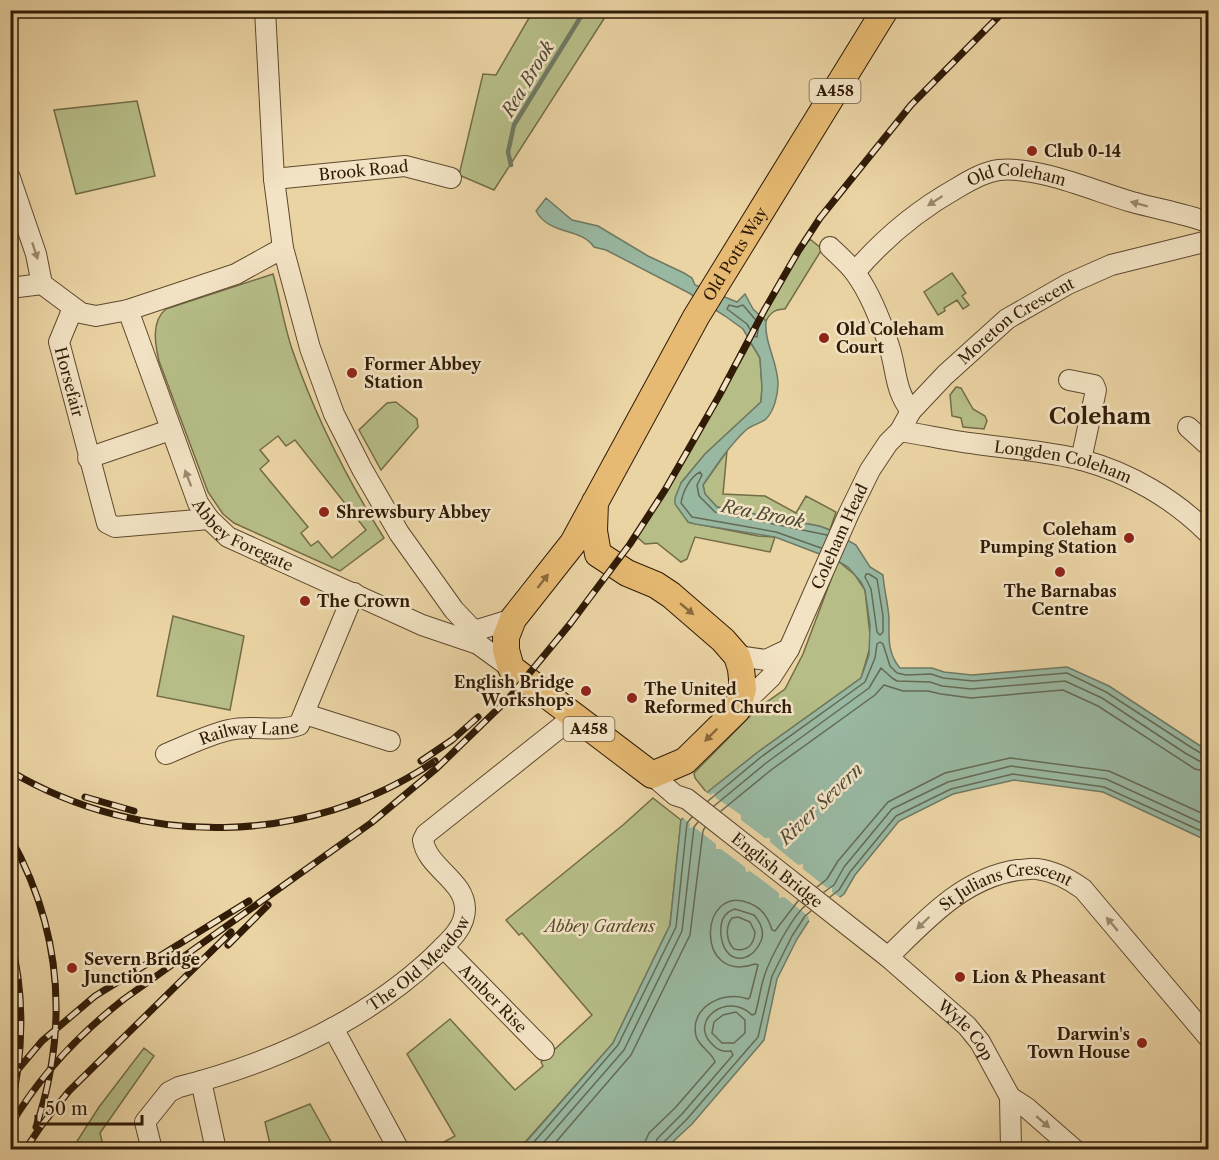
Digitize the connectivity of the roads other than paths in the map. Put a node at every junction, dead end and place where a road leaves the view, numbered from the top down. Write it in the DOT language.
graph roads {
  1 [pos="265,10"];
  2 [pos="885,10"];
  3 [pos="10,178"];
  4 [pos="451,178"];
  5 [pos="274,179"];
  6 [pos="1205,229"];
  7 [pos="830,247"];
  8 [pos="282,248"];
  9 [pos="855,272"];
  10 [pos="42,284"];
  11 [pos="10,288"];
  12 [pos="73,308"];
  13 [pos="128,310"];
  14 [pos="1069,380"];
  15 [pos="911,411"];
  16 [pos="1188,427"];
  17 [pos="170,430"];
  18 [pos="900,430"];
  19 [pos="1209,445"];
  20 [pos="88,458"];
  21 [pos="1081,460"];
  22 [pos="209,519"];
  23 [pos="1209,533"];
  24 [pos="585,544"];
  25 [pos="354,593"];
  26 [pos="513,619"];
  27 [pos="476,638"];
  28 [pos="789,649"];
  29 [pos="737,656"];
  30 [pos="511,668"];
  31 [pos="737,710"];
  32 [pos="305,714"];
  33 [pos="573,716"];
  34 [pos="390,741"];
  35 [pos="166,754"];
  36 [pos="685,761"];
  37 [pos="652,775"];
  38 [pos="688,800"];
  39 [pos="867,941"];
  40 [pos="444,947"];
  41 [pos="888,957"];
  42 [pos="333,1028"];
  43 [pos="1209,1036"];
  44 [pos="544,1050"];
  45 [pos="201,1081"];
  46 [pos="1010,1097"];
  47 [pos="152,1149"];
  48 [pos="216,1149"];
  49 [pos="399,1149"];
  50 [pos="1011,1149"];
  51 [pos="1075,1149"];
  1 -- 5 [label="street, Abbey Foregate"];
  2 -- 24 [label="main road, Old Potts Way / A458"];
  3 -- 10 [label="street, one-way"];
  4 -- 5 [label="street, Brook Road"];
  5 -- 8 [label="street, Abbey Foregate"];
  6 -- 9 [label="street, Old Coleham, one-way"];
  6 -- 15 [label="street, Moreton Crescent"];
  7 -- 9 [label="street"];
  8 -- 13 [label="street"];
  8 -- 27 [label="street, Abbey Foregate"];
  9 -- 15 [label="street"];
  10 -- 11 [label="street"];
  10 -- 12 [label="street"];
  12 -- 13 [label="street"];
  12 -- 20 [label="street, Horsefair"];
  13 -- 17 [label="street, Abbey Foregate"];
  14 -- 21 [label="street"];
  15 -- 18 [label="street, Moreton Crescent"];
  16 -- 19 [label="street"];
  17 -- 20 [label="street"];
  22 -- 17 [label="street, Abbey Foregate, one-way"];
  18 -- 21 [label="street, Longden Coleham"];
  18 -- 28 [label="street, Coleham Head"];
  20 -- 22 [label="street, Horsefair"];
  21 -- 23 [label="street, Longden Coleham"];
  22 -- 25 [label="street, Abbey Foregate"];
  26 -- 24 [label="main road, one-way"];
  24 -- 29 [label="main road, one-way"];
  25 -- 27 [label="street, Abbey Foregate"];
  25 -- 32 [label="street, Railway Lane"];
  26 -- 27 [label="street"];
  26 -- 30 [label="main road"];
  27 -- 30 [label="street, Abbey Foregate"];
  28 -- 29 [label="street"];
  28 -- 31 [label="street, Coleham Head"];
  29 -- 31 [label="main road"];
  30 -- 33 [label="main road, Abbey Foregate / A458"];
  31 -- 36 [label="main road, Coleham Head, one-way"];
  32 -- 34 [label="street"];
  32 -- 35 [label="street, Railway Lane"];
  33 -- 37 [label="main road, Abbey Foregate / A458"];
  33 -- 40 [label="street, The Old Meadow"];
  36 -- 37 [label="main road, Coleham Head"];
  36 -- 38 [label="street"];
  37 -- 38 [label="street, Abbey Foregate"];
  38 -- 39 [label="street, English Bridge"];
  39 -- 41 [label="street, Wyle Cop"];
  40 -- 42 [label="street, The Old Meadow"];
  40 -- 44 [label="street, Amber Rise"];
  43 -- 41 [label="street, St Julians Crescent, one-way"];
  41 -- 46 [label="street, Wyle Cop"];
  42 -- 45 [label="street, The Old Meadow"];
  42 -- 49 [label="street"];
  45 -- 47 [label="street, The Old Meadow"];
  45 -- 48 [label="street"];
  46 -- 50 [label="street, Wyle Cop"];
  46 -- 51 [label="street, one-way"];
}
